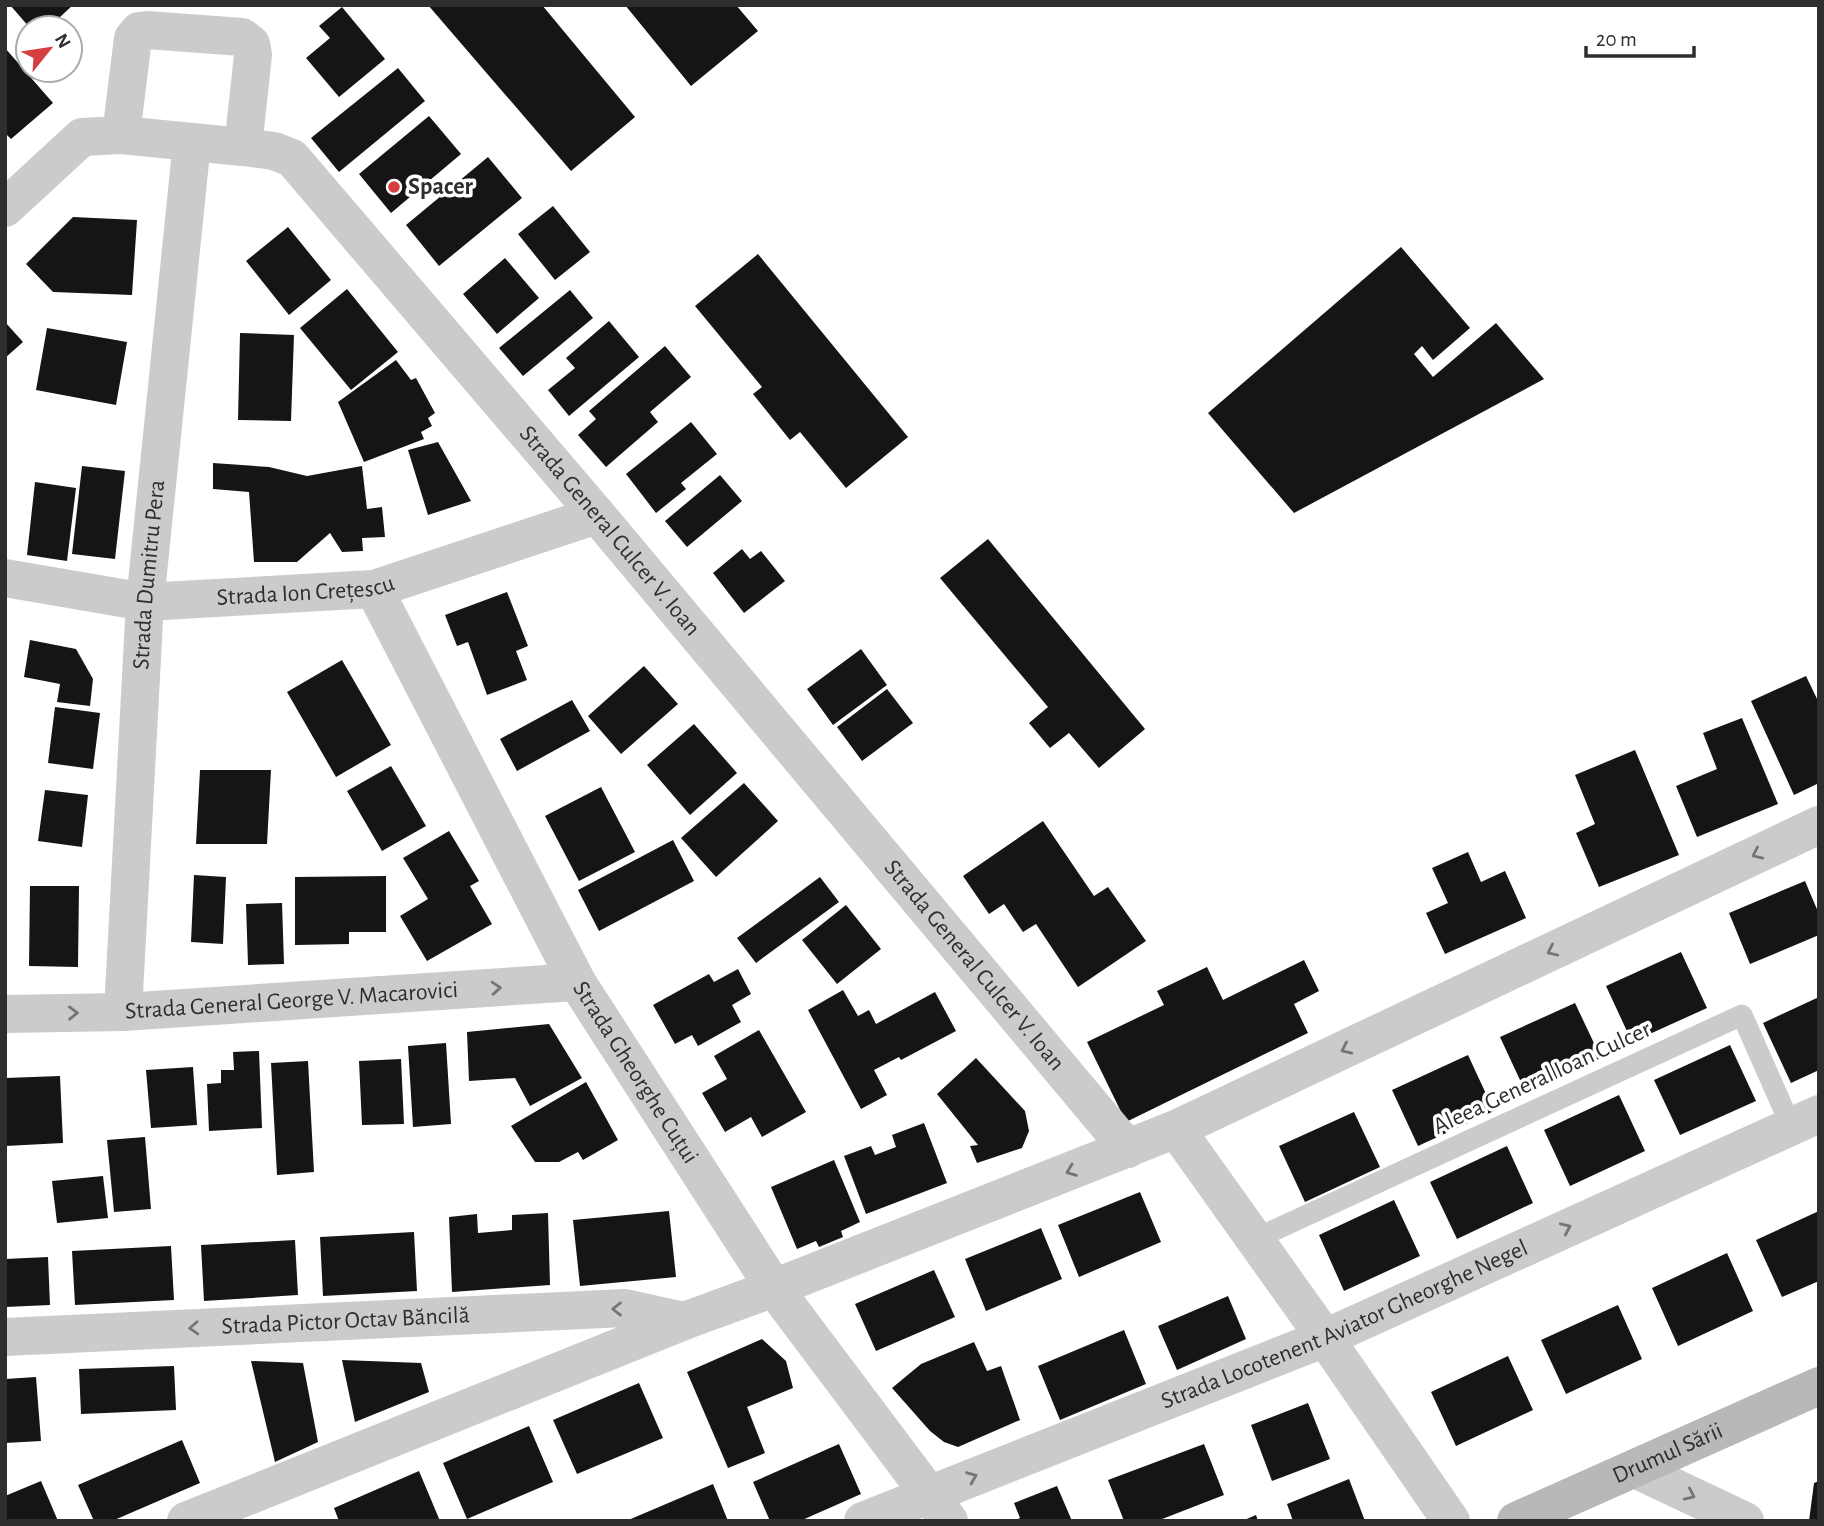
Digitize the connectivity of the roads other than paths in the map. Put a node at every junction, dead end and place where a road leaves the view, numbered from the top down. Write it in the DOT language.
graph roads {
  1 [pos="121,135"];
  2 [pos="192,142"];
  3 [pos="243,147"];
  4 [pos="5,208"];
  5 [pos="597,515"];
  6 [pos="5,578"];
  7 [pos="374,589"];
  8 [pos="145,603"];
  9 [pos="1819,825"];
  10 [pos="576,982"];
  11 [pos="123,1012"];
  12 [pos="5,1014"];
  13 [pos="1805,1120"];
  14 [pos="1176,1129"];
  15 [pos="1128,1149"];
  16 [pos="1255,1239"];
  17 [pos="774,1288"];
  18 [pos="684,1321"];
  19 [pos="5,1337"];
  20 [pos="1325,1338"];
  21 [pos="1819,1386"];
  22 [pos="1635,1469"];
  23 [pos="939,1507"];
  24 [pos="186,1521"];
  25 [pos="863,1521"];
  26 [pos="1451,1521"];
  27 [pos="1516,1521"];
  28 [pos="1745,1521"];
  1 -- 2 [label="street, Strada General Culcer V. Ioan"];
  1 -- 3 [label="street"];
  1 -- 4 [label="street, Strada General Culcer V. Ioan"];
  2 -- 3 [label="street, Strada General Culcer V. Ioan"];
  2 -- 8 [label="street, Strada Dumitru Pera"];
  3 -- 5 [label="street, Strada General Culcer V. Ioan"];
  5 -- 7 [label="street, Strada Ion Crețescu"];
  5 -- 15 [label="street, Strada General Culcer V. Ioan"];
  6 -- 8 [label="street, Strada Ion Crețescu"];
  7 -- 8 [label="street, Strada Ion Crețescu"];
  7 -- 10 [label="street, Strada Gheorghe Cuțui"];
  8 -- 11 [label="street, Strada Dumitru Pera"];
  9 -- 14 [label="street, one-way"];
  11 -- 10 [label="street, Strada General George V. Macarovici, one-way"];
  10 -- 17 [label="street, Strada Gheorghe Cuțui"];
  12 -- 11 [label="street, Strada General George V. Macarovici, one-way"];
  13 -- 16 [label="lane, Aleea General Ioan Culcer"];
  20 -- 13 [label="street, Strada Locotenent Aviator Gheorghe Negel, one-way"];
  14 -- 15 [label="street"];
  14 -- 16 [label="street"];
  15 -- 17 [label="street, one-way"];
  16 -- 20 [label="street"];
  17 -- 18 [label="street"];
  17 -- 23 [label="street, Strada Gheorghe Cuțui"];
  18 -- 19 [label="street, Strada Pictor Octav Băncilă, one-way"];
  18 -- 24 [label="street"];
  23 -- 20 [label="street, Strada Locotenent Aviator Gheorghe Negel, one-way"];
  20 -- 26 [label="street"];
  21 -- 22 [label="main road, Drumul Sării"];
  22 -- 27 [label="main road, Drumul Sării"];
  22 -- 28 [label="street, one-way"];
  23 -- 25 [label="street, Strada Locotenent Aviator Gheorghe Negel"];
}
